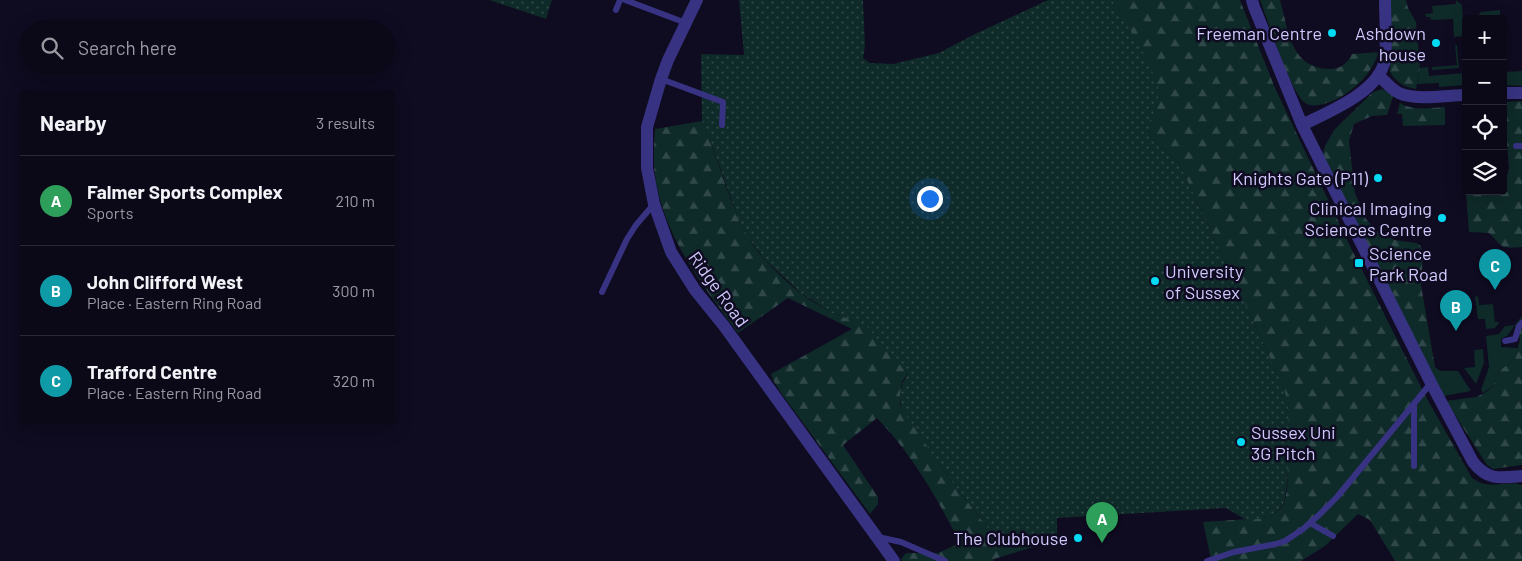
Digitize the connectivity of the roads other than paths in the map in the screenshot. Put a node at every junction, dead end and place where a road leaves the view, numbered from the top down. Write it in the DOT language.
graph roads {
  1 [pos="620,0"];
  2 [pos="625,0"];
  3 [pos="697,0"];
  4 [pos="1385,0"];
  5 [pos="1251,2"];
  6 [pos="616,10"];
  7 [pos="686,23"];
  8 [pos="1378,75"];
  9 [pos="661,79"];
  10 [pos="1507,93"];
  11 [pos="1522,93"];
  12 [pos="1462,95"];
  13 [pos="722,125"];
  14 [pos="1302,125"];
  15 [pos="654,204"];
  16 [pos="602,292"];
  17 [pos="1522,323"];
  18 [pos="1505,342"];
  19 [pos="1431,383"];
  20 [pos="1414,404"];
  21 [pos="1414,466"];
  22 [pos="1522,476"];
  23 [pos="1310,523"];
  24 [pos="1333,536"];
  25 [pos="878,537"];
  26 [pos="894,561"];
  27 [pos="944,561"];
  28 [pos="1207,561"];
  1 -- 6 [label="lane"];
  2 -- 7 [label="lane"];
  3 -- 7 [label="street, Ridge Road"];
  4 -- 8 [label="street"];
  5 -- 14 [label="street"];
  7 -- 9 [label="street, Ridge Road"];
  8 -- 12 [label="street"];
  8 -- 14 [label="street"];
  9 -- 13 [label="lane"];
  9 -- 15 [label="street, Ridge Road"];
  10 -- 11 [label="street"];
  14 -- 19 [label="street"];
  15 -- 16 [label="lane"];
  15 -- 25 [label="street, Ridge Road"];
  17 -- 18 [label="lane"];
  19 -- 20 [label="lane"];
  19 -- 22 [label="street"];
  20 -- 21 [label="lane"];
  20 -- 23 [label="lane"];
  23 -- 24 [label="lane"];
  23 -- 28 [label="lane"];
  25 -- 26 [label="street, Ridge Road"];
  25 -- 27 [label="lane"];
}
